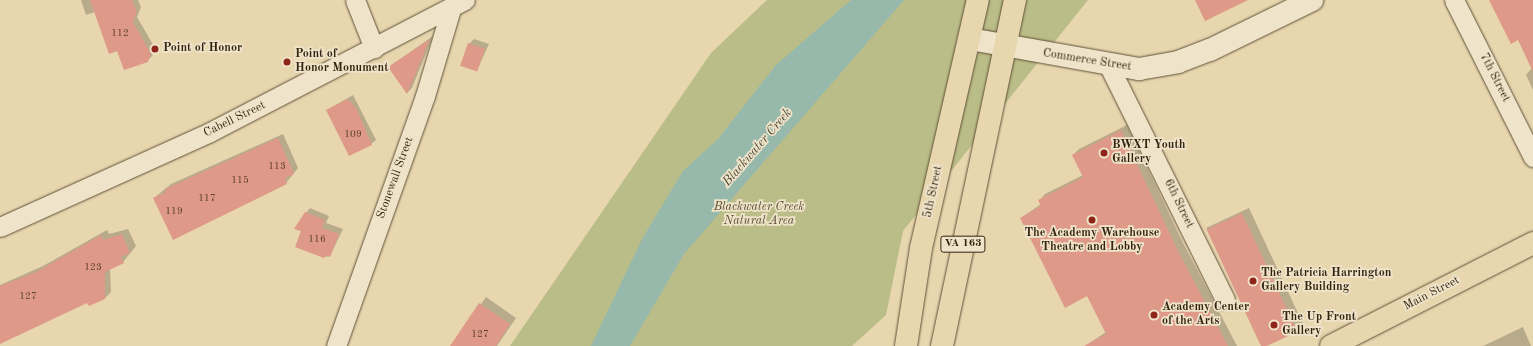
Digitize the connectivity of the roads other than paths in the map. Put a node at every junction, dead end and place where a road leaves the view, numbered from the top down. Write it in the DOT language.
graph roads {
  1 [pos="355,0"];
  2 [pos="978,0"];
  3 [pos="1015,0"];
  4 [pos="1312,0"];
  5 [pos="1454,0"];
  6 [pos="458,5"];
  7 [pos="970,39"];
  8 [pos="1006,46"];
  9 [pos="374,48"];
  10 [pos="1108,66"];
  11 [pos="1533,157"];
  12 [pos="0,227"];
  13 [pos="1533,243"];
  14 [pos="1226,300"];
  15 [pos="336,346"];
  16 [pos="906,346"];
  17 [pos="942,346"];
  18 [pos="1331,346"];
  1 -- 9 [label="street"];
  2 -- 7 [label="main road, 5th Street"];
  3 -- 8 [label="main road"];
  4 -- 10 [label="street, Commerce Street"];
  5 -- 11 [label="street, 7th Street"];
  6 -- 9 [label="street, Cabell Street"];
  6 -- 15 [label="street, Stonewall Street"];
  7 -- 8 [label="street, Commerce Street"];
  7 -- 16 [label="main road, 5th Street"];
  8 -- 10 [label="street, Commerce Street"];
  8 -- 17 [label="main road, VA 163"];
  9 -- 12 [label="street, Cabell Street"];
  10 -- 14 [label="street, 6th Street"];
  13 -- 18 [label="main road, Main Street"];
}
